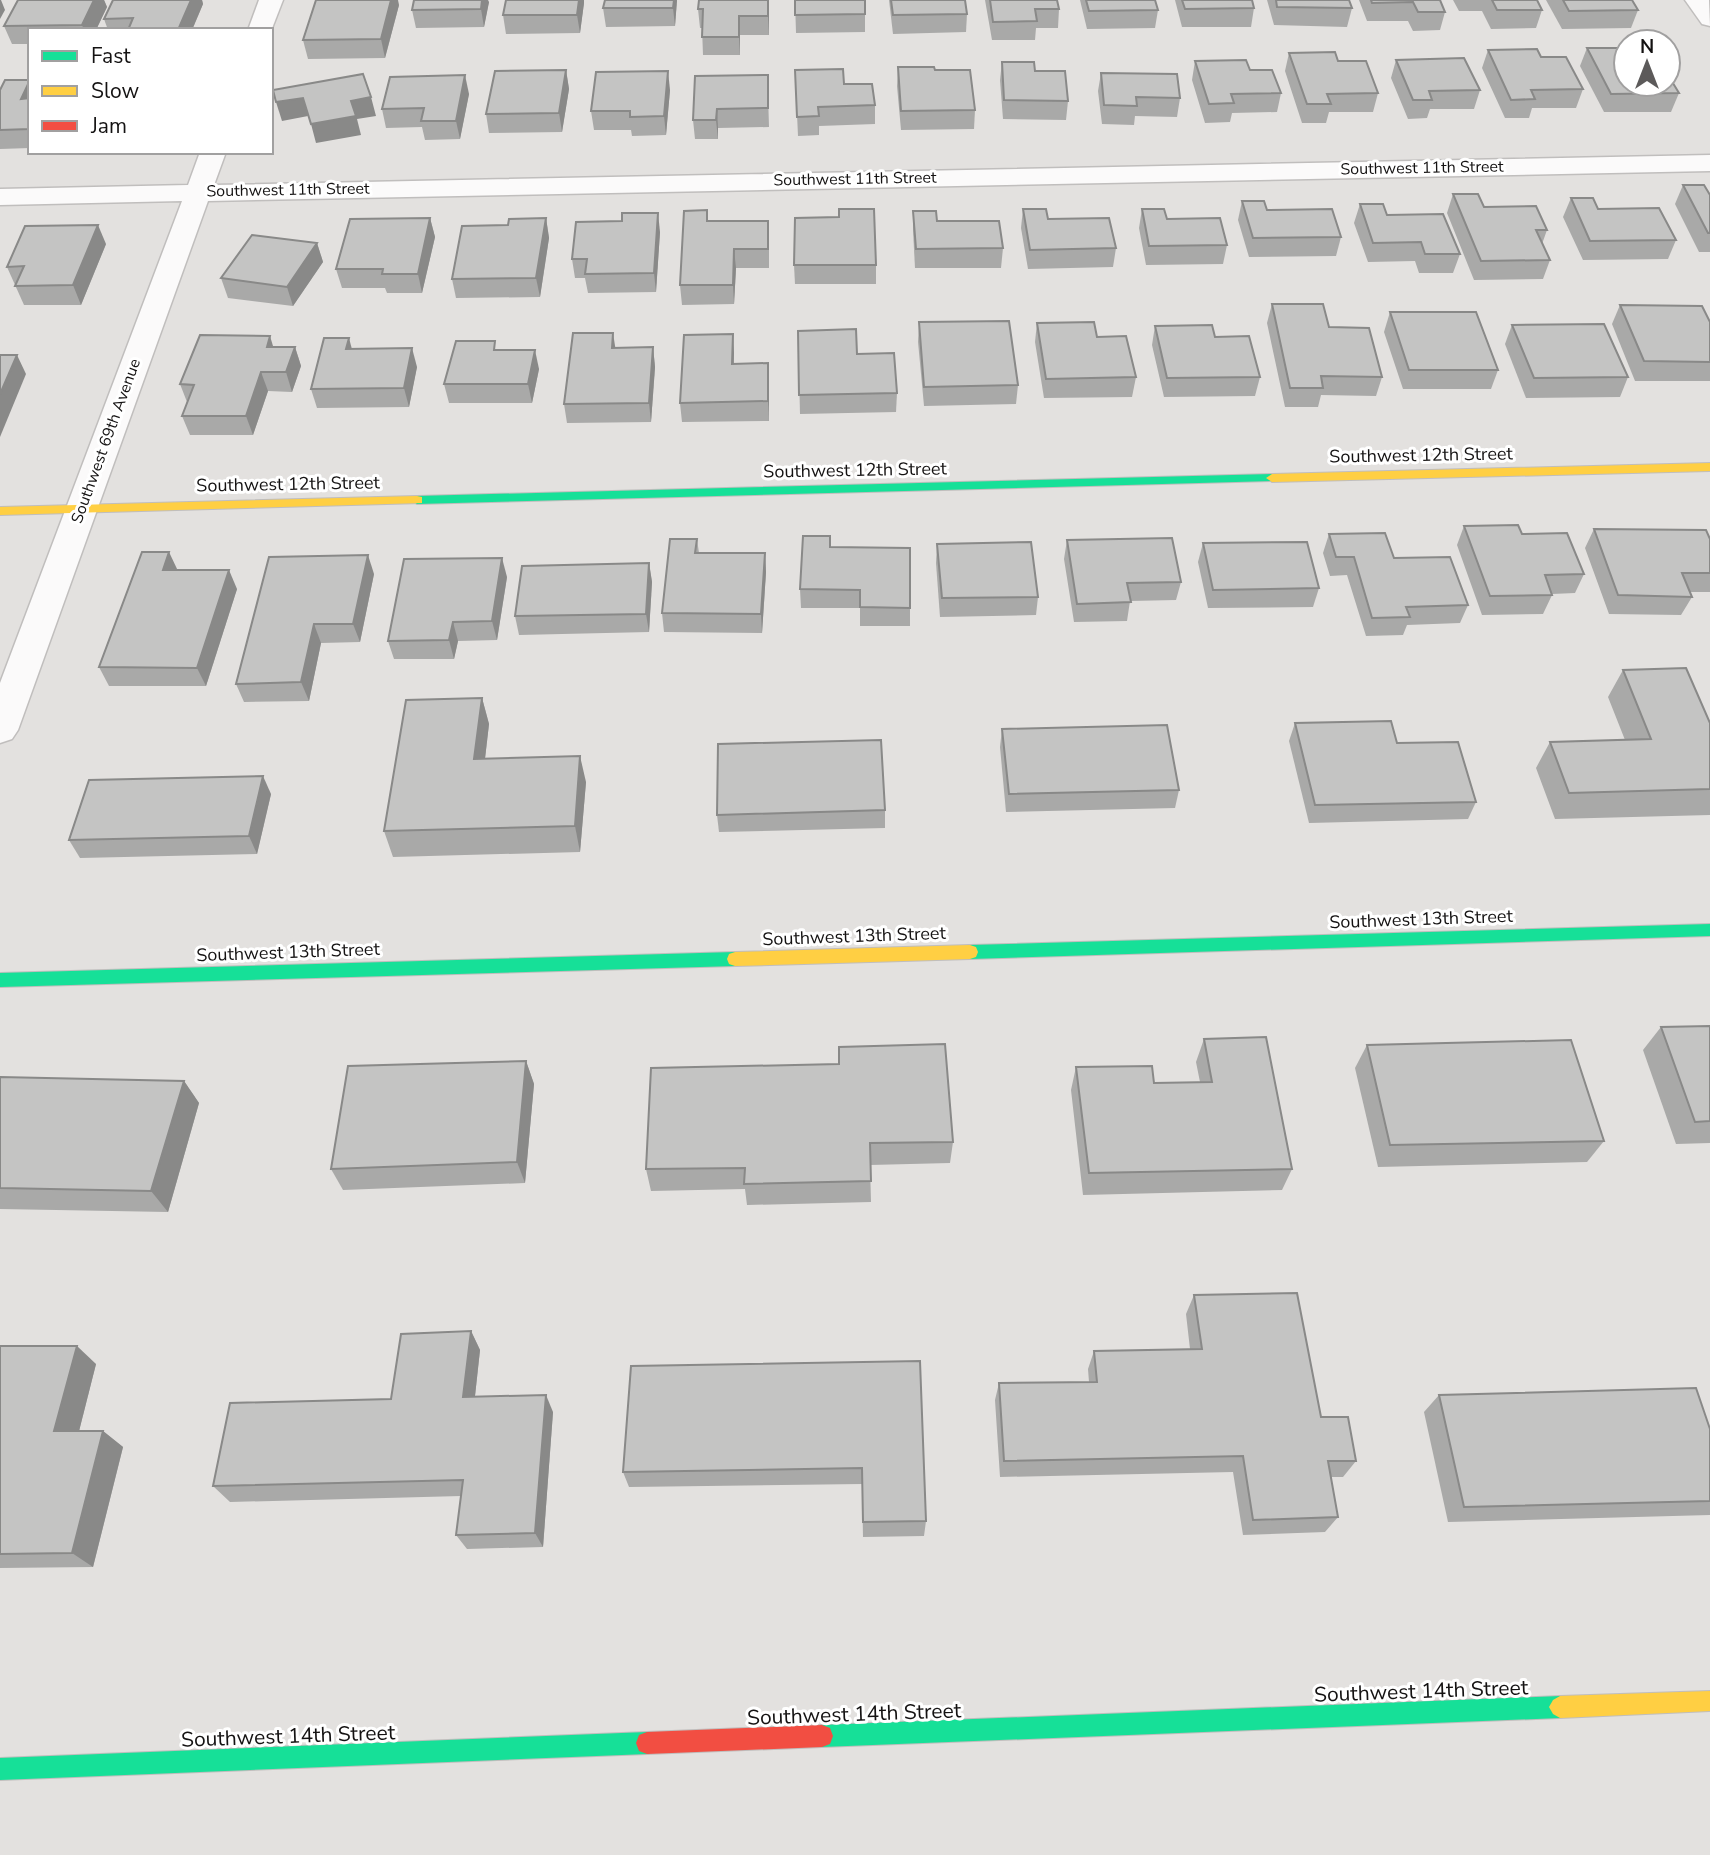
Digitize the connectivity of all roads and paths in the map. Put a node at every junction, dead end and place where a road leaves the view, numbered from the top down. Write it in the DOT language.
graph roads {
  1 [pos="271,0"];
  2 [pos="1697,0"];
  3 [pos="1710,19"];
  4 [pos="261,28"];
  5 [pos="213,154"];
  6 [pos="1710,163"];
  7 [pos="198,192"];
  8 [pos="0,197"];
  9 [pos="1710,467"];
  10 [pos="82,509"];
  11 [pos="0,510"];
  12 [pos="0,730"];
  13 [pos="1710,930"];
  14 [pos="0,980"];
  15 [pos="1710,1701"];
  16 [pos="0,1769"];
  1 -- 4 [label="street"];
  2 -- 3 [label="street"];
  5 -- 7 [label="street, Southwest 69th Avenue"];
  6 -- 7 [label="street, Southwest 11th Street"];
  7 -- 8 [label="street, Southwest 11th Street"];
  7 -- 10 [label="street, Southwest 69th Avenue"];
  9 -- 10 [label="street, Southwest 12th Street"];
  10 -- 11 [label="street, Southwest 12th Street"];
  10 -- 12 [label="street, Southwest 69th Avenue"];
  13 -- 14 [label="street, Southwest 13th Street"];
  15 -- 16 [label="street, Southwest 14th Street"];
}
